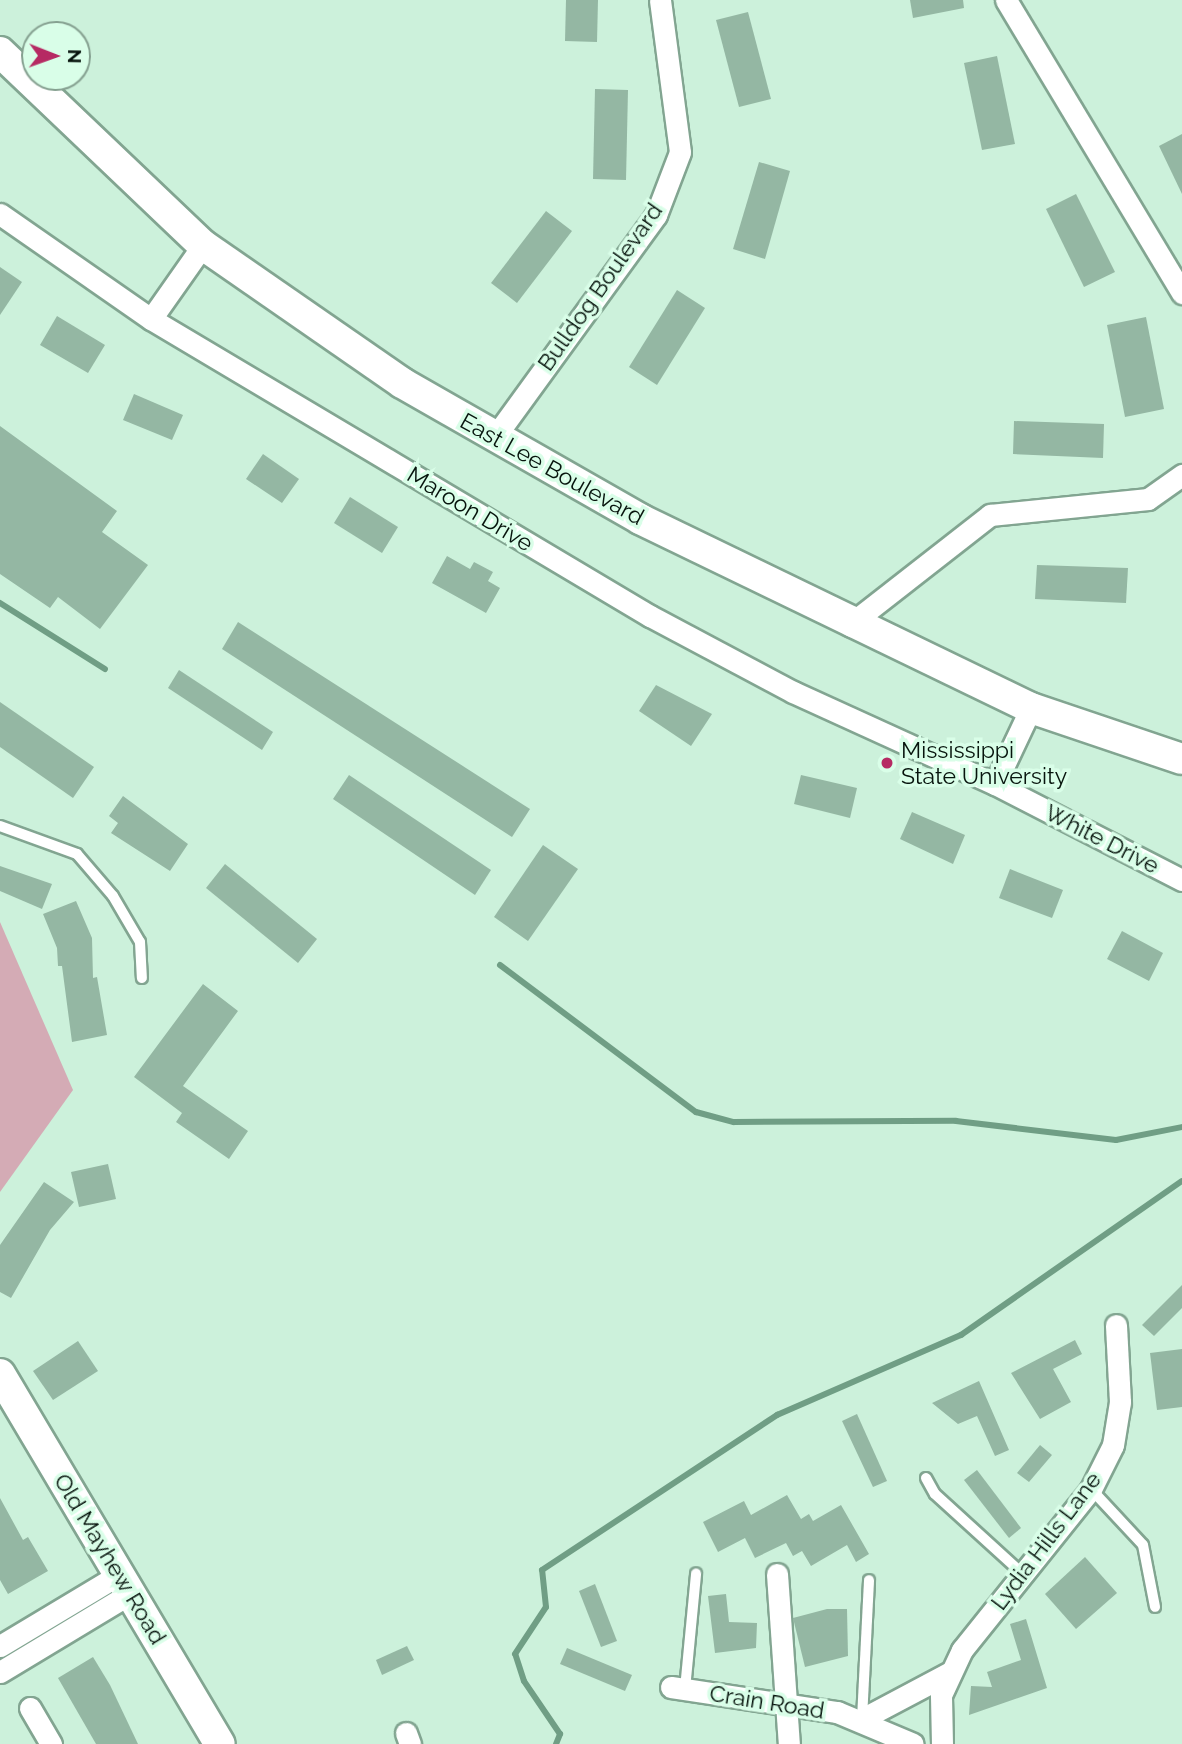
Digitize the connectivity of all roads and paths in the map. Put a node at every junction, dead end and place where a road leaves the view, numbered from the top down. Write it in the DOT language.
graph roads {
  1 [pos="660,0"];
  2 [pos="1006,0"];
  3 [pos="0,52"];
  4 [pos="0,214"];
  5 [pos="203,245"];
  6 [pos="1182,293"];
  7 [pos="151,319"];
  8 [pos="494,438"];
  9 [pos="1182,475"];
  10 [pos="853,622"];
  11 [pos="793,692"];
  12 [pos="1031,708"];
  13 [pos="1182,759"];
  14 [pos="995,784"];
  15 [pos="0,826"];
  16 [pos="1182,880"];
  17 [pos="142,978"];
  18 [pos="1116,1325"];
  19 [pos="0,1374"];
  20 [pos="926,1478"];
  21 [pos="1091,1489"];
  22 [pos="696,1574"];
  23 [pos="777,1574"];
  24 [pos="1023,1574"];
  25 [pos="869,1580"];
  26 [pos="125,1584"];
  27 [pos="1155,1607"];
  28 [pos="0,1646"];
  29 [pos="0,1672"];
  30 [pos="949,1673"];
  31 [pos="678,1688"];
  32 [pos="785,1705"];
  33 [pos="30,1708"];
  34 [pos="862,1719"];
  35 [pos="51,1744"];
  36 [pos="220,1744"];
  37 [pos="789,1744"];
  38 [pos="913,1744"];
  39 [pos="942,1744"];
  1 -- 8 [label="street, Bulldog Boulevard"];
  2 -- 6 [label="street"];
  3 -- 5 [label="street, East Lee Boulevard"];
  4 -- 7 [label="street, Maroon Drive"];
  5 -- 7 [label="street"];
  5 -- 8 [label="street, East Lee Boulevard"];
  7 -- 11 [label="street, Maroon Drive"];
  8 -- 10 [label="street, East Lee Boulevard"];
  9 -- 10 [label="street"];
  10 -- 12 [label="street, East Lee Boulevard"];
  11 -- 14 [label="street, White Drive"];
  12 -- 13 [label="street, East Lee Boulevard"];
  12 -- 14 [label="street"];
  14 -- 16 [label="street, White Drive"];
  15 -- 17 [label="lane"];
  18 -- 21 [label="street, Lydia Hills Lane"];
  19 -- 26 [label="street, Old Mayhew Road"];
  20 -- 24 [label="lane"];
  21 -- 24 [label="street, Lydia Hills Lane"];
  21 -- 27 [label="lane"];
  22 -- 31 [label="lane"];
  23 -- 32 [label="street"];
  24 -- 30 [label="street, Lydia Hills Lane"];
  25 -- 34 [label="lane"];
  26 -- 28 [label="street"];
  26 -- 29 [label="street"];
  26 -- 36 [label="street, Old Mayhew Road"];
  30 -- 34 [label="street"];
  30 -- 39 [label="street, Lydia Hills Lane"];
  31 -- 32 [label="street, Crain Road"];
  32 -- 34 [label="street, Crain Road"];
  32 -- 37 [label="street"];
  33 -- 35 [label="street"];
  34 -- 38 [label="street, Crain Road"];
}
